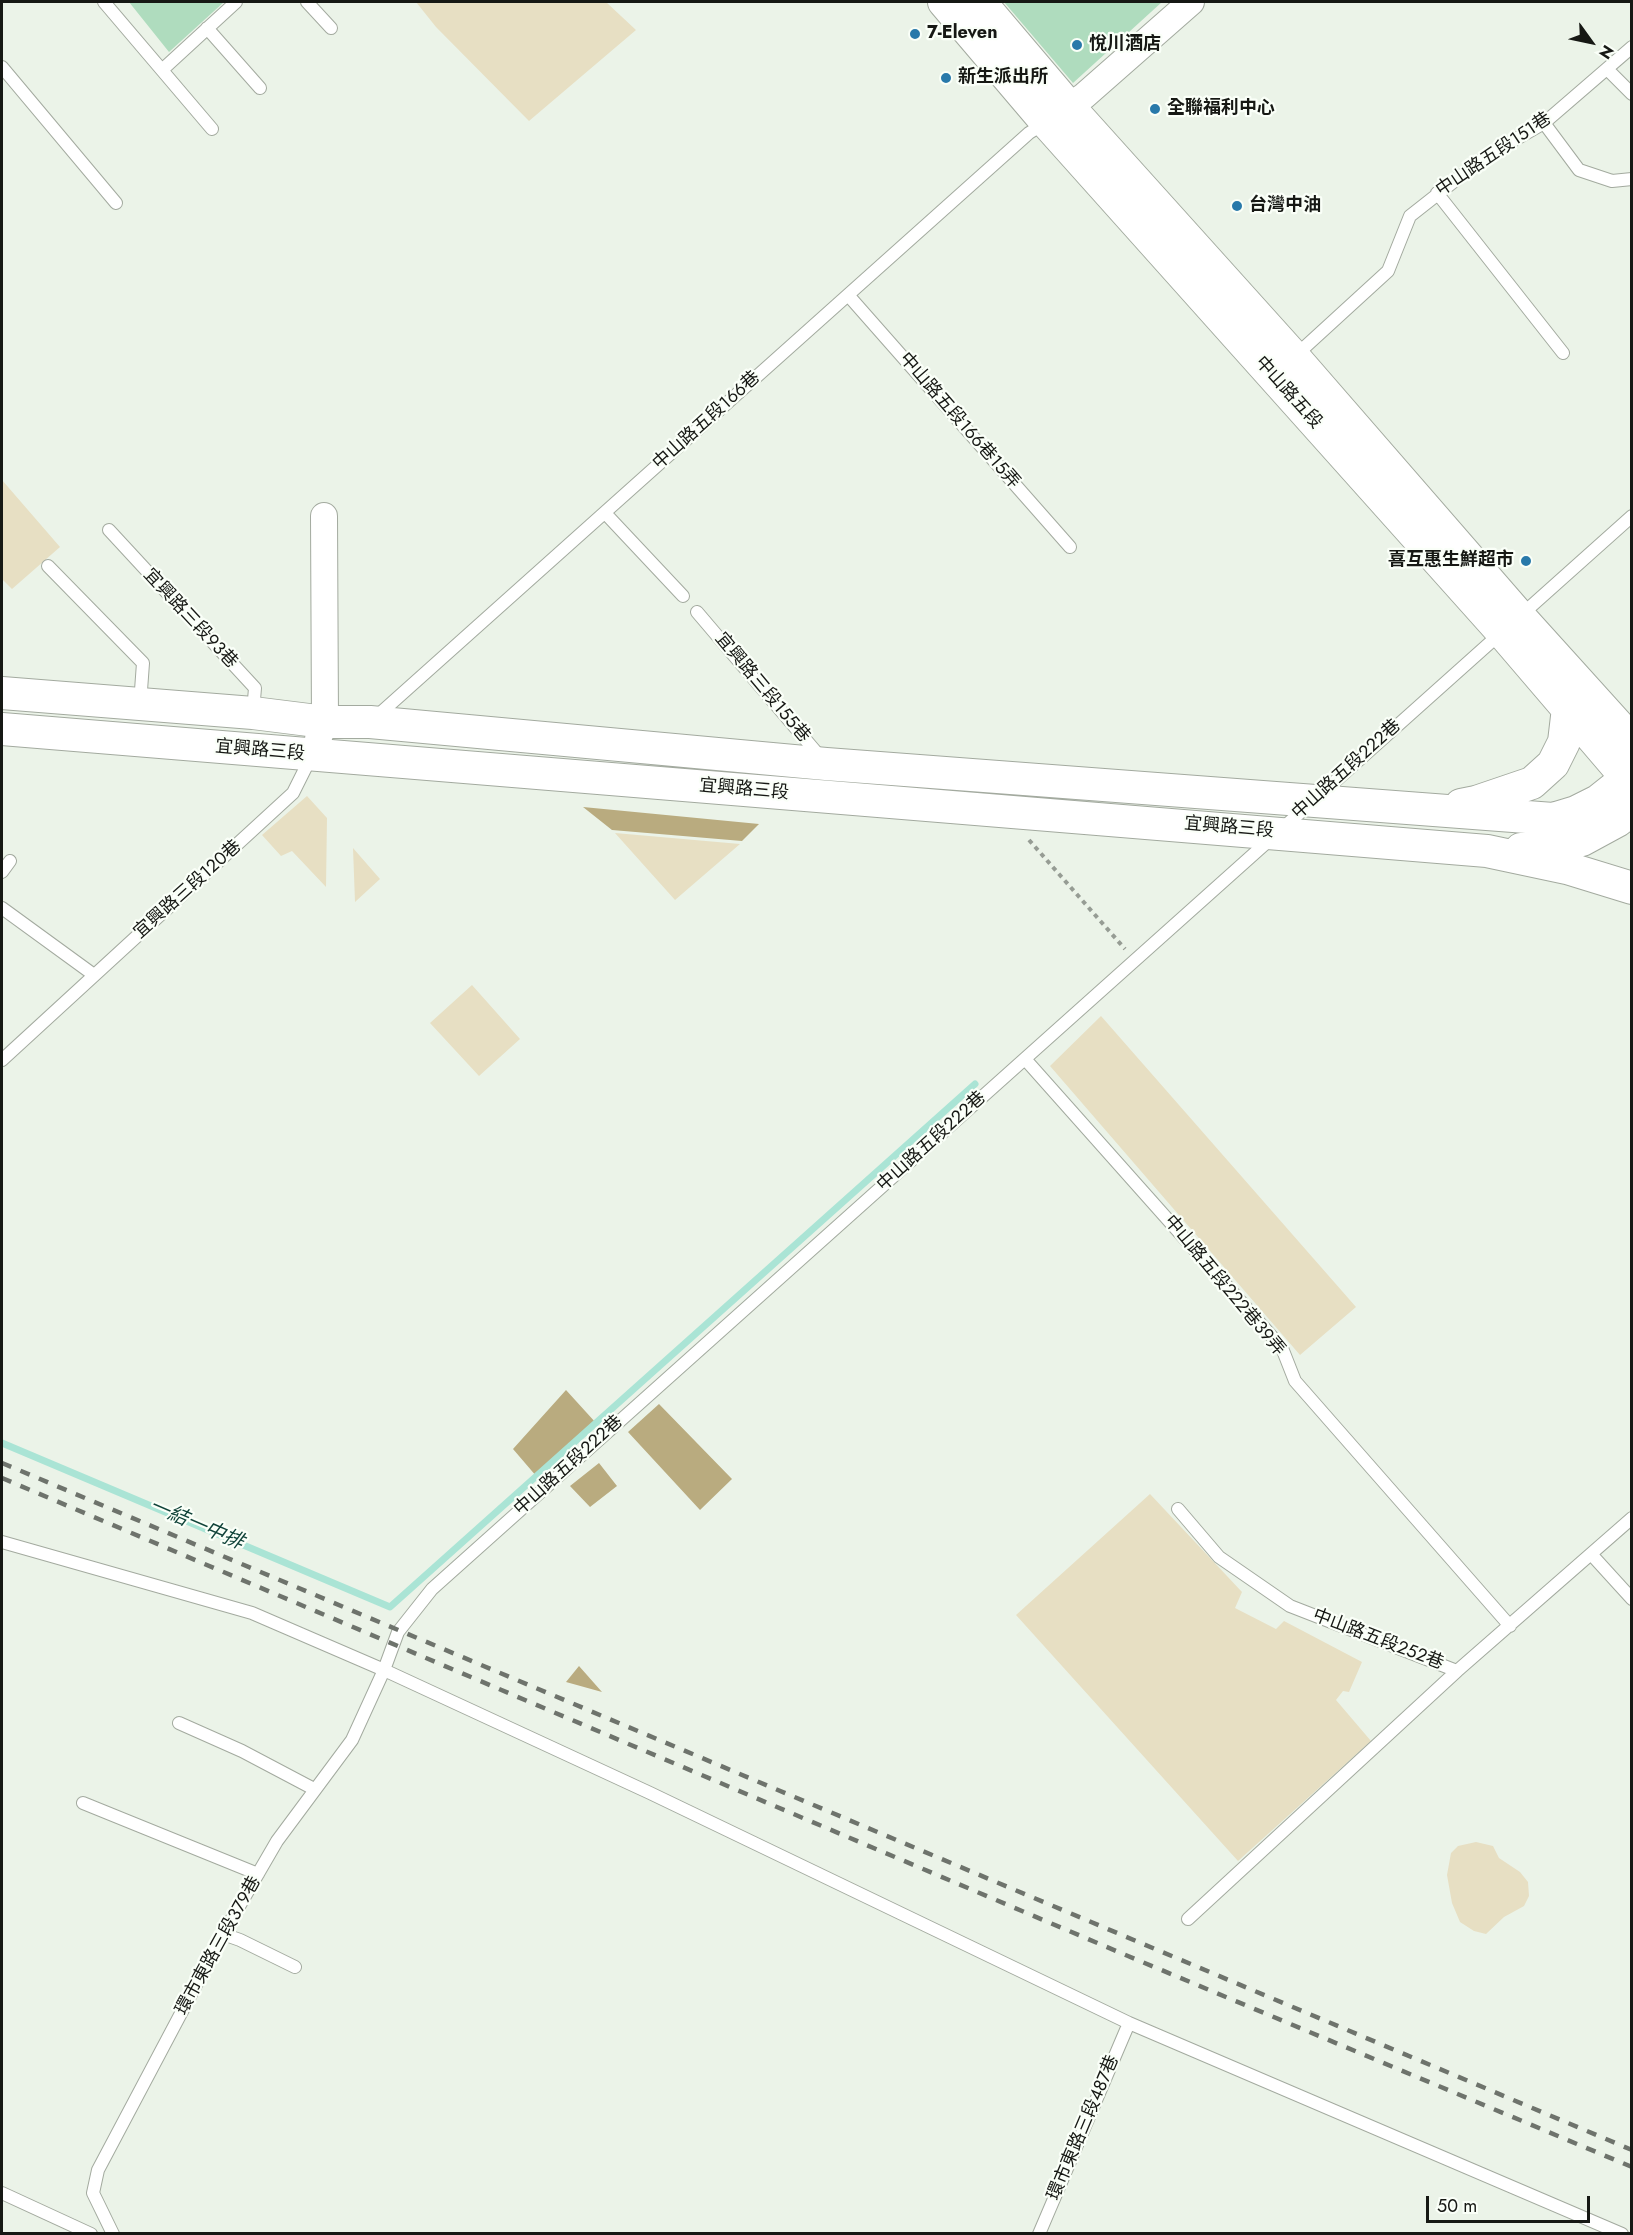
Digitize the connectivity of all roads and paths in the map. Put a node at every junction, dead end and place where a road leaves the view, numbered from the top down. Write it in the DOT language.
graph roads {
  1 [pos="104,2"];
  2 [pos="236,2"];
  3 [pos="308,2"];
  4 [pos="944,2"];
  5 [pos="980,2"];
  6 [pos="1191,2"];
  7 [pos="207,28"];
  8 [pos="331,28"];
  9 [pos="1632,47"];
  10 [pos="2,67"];
  11 [pos="1607,69"];
  12 [pos="162,70"];
  13 [pos="260,88"];
  14 [pos="1632,94"];
  15 [pos="1057,114"];
  16 [pos="1544,123"];
  17 [pos="212,129"];
  18 [pos="1632,179"];
  19 [pos="1437,193"];
  20 [pos="116,203"];
  21 [pos="848,295"];
  22 [pos="1563,353"];
  23 [pos="1283,366"];
  24 [pos="605,513"];
  25 [pos="324,516"];
  26 [pos="1632,516"];
  27 [pos="109,531"];
  28 [pos="1070,548"];
  29 [pos="48,566"];
  30 [pos="682,597"];
  31 [pos="697,612"];
  32 [pos="1511,624"];
  33 [pos="2,693"];
  34 [pos="140,704"];
  35 [pos="1568,708"];
  36 [pos="253,713"];
  37 [pos="1624,728"];
  38 [pos="2,729"];
  39 [pos="338,736"];
  40 [pos="826,764"];
  41 [pos="1630,779"];
  42 [pos="1312,801"];
  43 [pos="1440,809"];
  44 [pos="1002,810"];
  45 [pos="1632,810"];
  46 [pos="1277,832"];
  47 [pos="1487,851"];
  48 [pos="10,861"];
  49 [pos="2,872"];
  50 [pos="1632,888"];
  51 [pos="2,908"];
  52 [pos="1135,960"];
  53 [pos="94,975"];
  54 [pos="1025,1059"];
  55 [pos="2,1060"];
  56 [pos="1178,1509"];
  57 [pos="1632,1518"];
  58 [pos="2,1542"];
  59 [pos="1591,1554"];
  60 [pos="1632,1599"];
  61 [pos="1510,1626"];
  62 [pos="384,1670"];
  63 [pos="1457,1671"];
  64 [pos="179,1724"];
  65 [pos="314,1789"];
  66 [pos="83,1803"];
  67 [pos="258,1874"];
  68 [pos="1188,1919"];
  69 [pos="223,1934"];
  70 [pos="295,1967"];
  71 [pos="1129,2023"];
  72 [pos="2,2193"];
  73 [pos="91,2234"];
  74 [pos="113,2234"];
  75 [pos="1039,2234"];
  76 [pos="1622,2234"];
  1 -- 12 [label="lane"];
  2 -- 7 [label="lane"];
  3 -- 8 [label="lane"];
  4 -- 15 [label="street, 中山路五段"];
  5 -- 15 [label="street, 中山路五段"];
  6 -- 15 [label="street"];
  7 -- 12 [label="lane"];
  7 -- 13 [label="lane"];
  9 -- 11 [label="lane, 中山路五段151巷"];
  10 -- 20 [label="lane"];
  11 -- 14 [label="lane"];
  11 -- 16 [label="lane, 中山路五段151巷"];
  12 -- 17 [label="lane"];
  15 -- 21 [label="lane, 中山路五段166巷"];
  15 -- 23 [label="street, 中山路五段"];
  16 -- 18 [label="lane"];
  16 -- 19 [label="lane, 中山路五段151巷"];
  19 -- 22 [label="lane"];
  19 -- 23 [label="lane, 中山路五段151巷"];
  21 -- 24 [label="lane, 中山路五段166巷"];
  21 -- 28 [label="lane, 中山路五段166巷15弄"];
  23 -- 32 [label="street, 中山路五段"];
  24 -- 30 [label="lane"];
  24 -- 39 [label="lane, 中山路五段166巷"];
  25 -- 39 [label="street"];
  26 -- 32 [label="lane, 中山路五段222巷"];
  27 -- 36 [label="lane, 宜興路三段93巷"];
  29 -- 34 [label="lane"];
  31 -- 40 [label="lane, 宜興路三段155巷"];
  32 -- 35 [label="street, 中山路五段"];
  32 -- 37 [label="street, 中山路五段"];
  32 -- 42 [label="lane, 中山路五段222巷"];
  33 -- 34 [label="street, 宜興路三段"];
  34 -- 36 [label="street, 宜興路三段"];
  35 -- 41 [label="street, 中山路五段"];
  35 -- 43 [label="street, 宜興路三段"];
  36 -- 39 [label="street, 宜興路三段"];
  38 -- 39 [label="street, 宜興路三段"];
  39 -- 40 [label="street, 宜興路三段"];
  39 -- 44 [label="street, 宜興路三段"];
  39 -- 53 [label="lane, 宜興路三段120巷"];
  40 -- 42 [label="street, 宜興路三段"];
  41 -- 43 [label="street, 宜興路三段"];
  42 -- 43 [label="street, 宜興路三段"];
  42 -- 46 [label="lane, 中山路五段222巷"];
  44 -- 46 [label="street, 宜興路三段"];
  44 -- 52 [label="path"];
  45 -- 47 [label="street, 宜興路三段"];
  46 -- 47 [label="street, 宜興路三段"];
  46 -- 52 [label="lane, 中山路五段222巷"];
  47 -- 50 [label="street, 宜興路三段"];
  48 -- 49 [label="lane"];
  51 -- 53 [label="lane"];
  52 -- 54 [label="lane, 中山路五段222巷"];
  53 -- 55 [label="lane, 宜興路三段120巷"];
  54 -- 61 [label="lane, 中山路五段222巷39弄"];
  54 -- 62 [label="lane, 中山路五段222巷"];
  56 -- 63 [label="lane, 中山路五段252巷"];
  57 -- 59 [label="lane, 中山路五段252巷"];
  58 -- 62 [label="lane"];
  59 -- 60 [label="lane"];
  59 -- 61 [label="lane, 中山路五段252巷"];
  61 -- 63 [label="lane, 中山路五段252巷"];
  62 -- 65 [label="lane, 環市東路三段379巷"];
  62 -- 71 [label="lane"];
  63 -- 68 [label="lane"];
  64 -- 65 [label="lane"];
  65 -- 67 [label="lane, 環市東路三段379巷"];
  66 -- 67 [label="lane"];
  67 -- 69 [label="lane, 環市東路三段379巷"];
  69 -- 70 [label="lane"];
  69 -- 74 [label="lane, 環市東路三段379巷"];
  71 -- 75 [label="lane, 環市東路三段487巷"];
  71 -- 76 [label="lane"];
  72 -- 73 [label="lane"];
}
